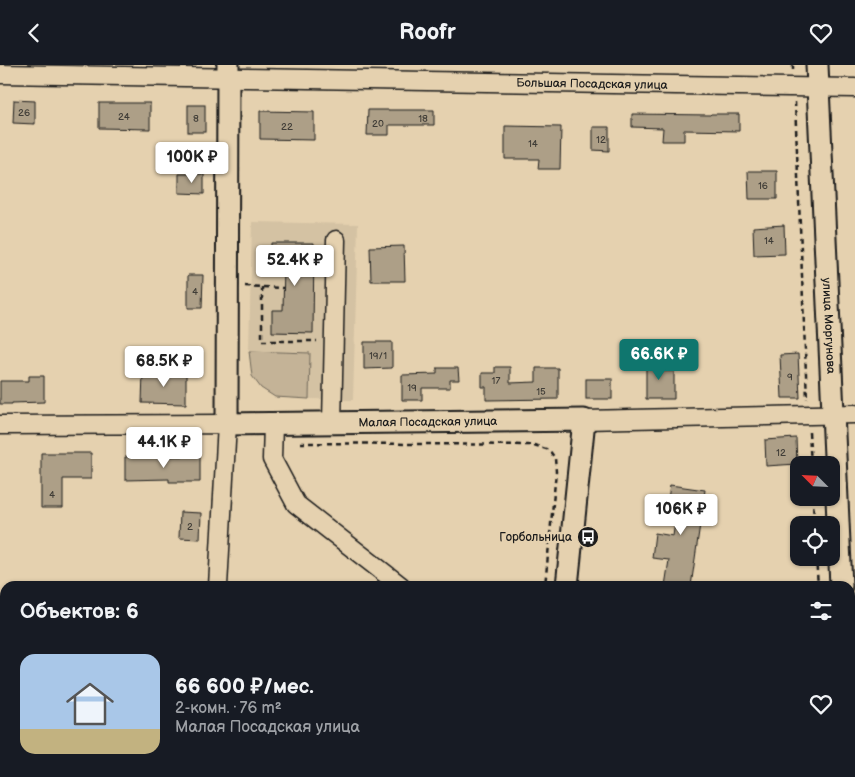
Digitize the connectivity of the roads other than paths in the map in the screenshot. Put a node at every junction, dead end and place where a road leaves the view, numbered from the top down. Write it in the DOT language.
graph roads {
  1 [pos="818,65"];
  2 [pos="228,72"];
  3 [pos="0,74"];
  4 [pos="818,87"];
  5 [pos="855,88"];
  6 [pos="336,240"];
  7 [pos="833,414"];
  8 [pos="855,414"];
  9 [pos="584,420"];
  10 [pos="273,423"];
  11 [pos="226,424"];
  12 [pos="0,425"];
  13 [pos="324,430"];
  14 [pos="218,581"];
  15 [pos="395,581"];
  16 [pos="568,581"];
  17 [pos="841,581"];
  1 -- 4 [label="main road, улица Моргунова"];
  2 -- 3 [label="street, Большая Посадская улица"];
  2 -- 4 [label="street, Большая Посадская улица"];
  2 -- 11 [label="main road"];
  4 -- 5 [label="street, Большая Посадская улица"];
  4 -- 7 [label="main road, улица Моргунова"];
  6 -- 13 [label="street"];
  7 -- 8 [label="street, Малая Посадская улица"];
  7 -- 9 [label="street, Малая Посадская улица"];
  7 -- 17 [label="main road, улица Моргунова"];
  9 -- 13 [label="main road, Малая Посадская улица"];
  9 -- 16 [label="main road"];
  10 -- 11 [label="main road, Малая Посадская улица"];
  10 -- 13 [label="main road, Малая Посадская улица"];
  10 -- 15 [label="street"];
  11 -- 12 [label="street, Малая Посадская улица"];
  11 -- 14 [label="street"];
}
